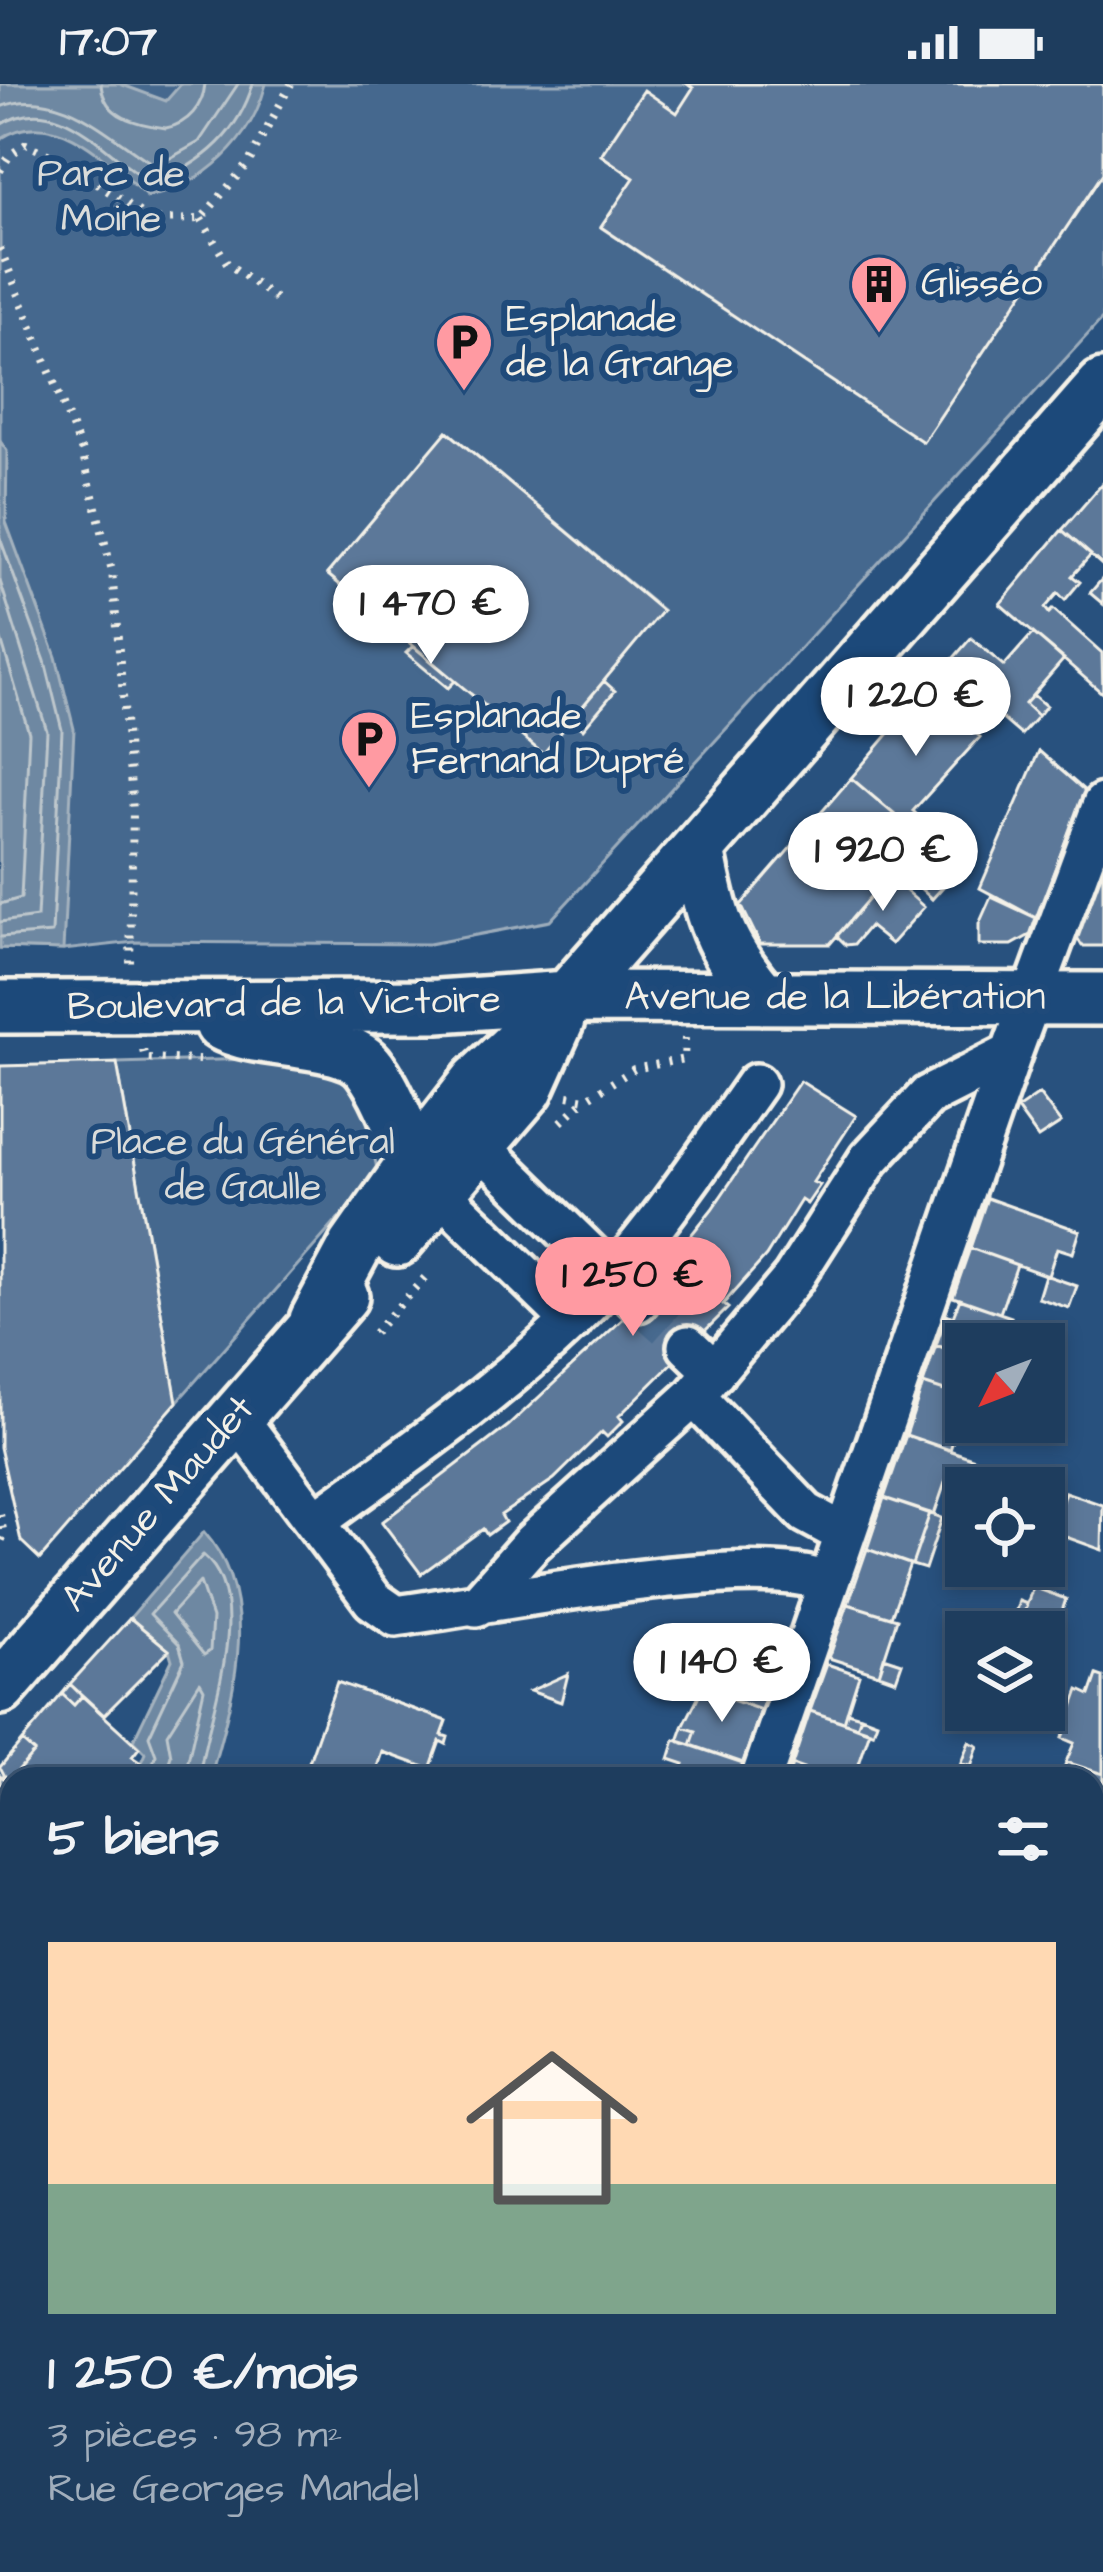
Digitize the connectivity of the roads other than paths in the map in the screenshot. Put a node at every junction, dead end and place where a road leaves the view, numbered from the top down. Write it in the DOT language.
graph roads {
  1 [pos="1103,386"];
  2 [pos="1103,804"];
  3 [pos="698,849"];
  4 [pos="568,998"];
  5 [pos="763,998"];
  6 [pos="1030,999"];
  7 [pos="1103,999"];
  8 [pos="188,1006"];
  9 [pos="0,1007"];
  10 [pos="1011,1054"];
  11 [pos="755,1084"];
  12 [pos="478,1145"];
  13 [pos="426,1176"];
  14 [pos="625,1289"];
  15 [pos="572,1321"];
  16 [pos="699,1371"];
  17 [pos="236,1415"];
  18 [pos="316,1521"];
  19 [pos="843,1533"];
  20 [pos="826,1582"];
  21 [pos="476,1606"];
  22 [pos="0,1688"];
  23 [pos="765,1767"];
  1 -- 3 [label="main road"];
  2 -- 6 [label="street"];
  3 -- 4 [label="main road"];
  3 -- 5 [label="main road"];
  4 -- 5 [label="main road, Avenue de la Libération"];
  4 -- 8 [label="main road, Boulevard de la Victoire"];
  4 -- 12 [label="main road, Avenue Maudet"];
  4 -- 13 [label="main road, Avenue Maudet"];
  5 -- 6 [label="main road, Avenue de la Libération"];
  6 -- 7 [label="main road, Avenue de la Libération"];
  6 -- 10 [label="street"];
  8 -- 9 [label="main road, Boulevard de la Victoire"];
  8 -- 13 [label="main road"];
  10 -- 16 [label="street"];
  10 -- 19 [label="street"];
  11 -- 14 [label="street"];
  12 -- 13 [label="main road, Avenue Maudet"];
  12 -- 14 [label="street"];
  13 -- 15 [label="street"];
  13 -- 17 [label="main road, Avenue Maudet"];
  14 -- 15 [label="street"];
  15 -- 18 [label="street"];
  16 -- 19 [label="street"];
  16 -- 21 [label="street"];
  17 -- 18 [label="street"];
  17 -- 22 [label="main road, Avenue Maudet"];
  18 -- 21 [label="street"];
  19 -- 20 [label="street"];
  20 -- 21 [label="street"];
  20 -- 23 [label="street"];
}
